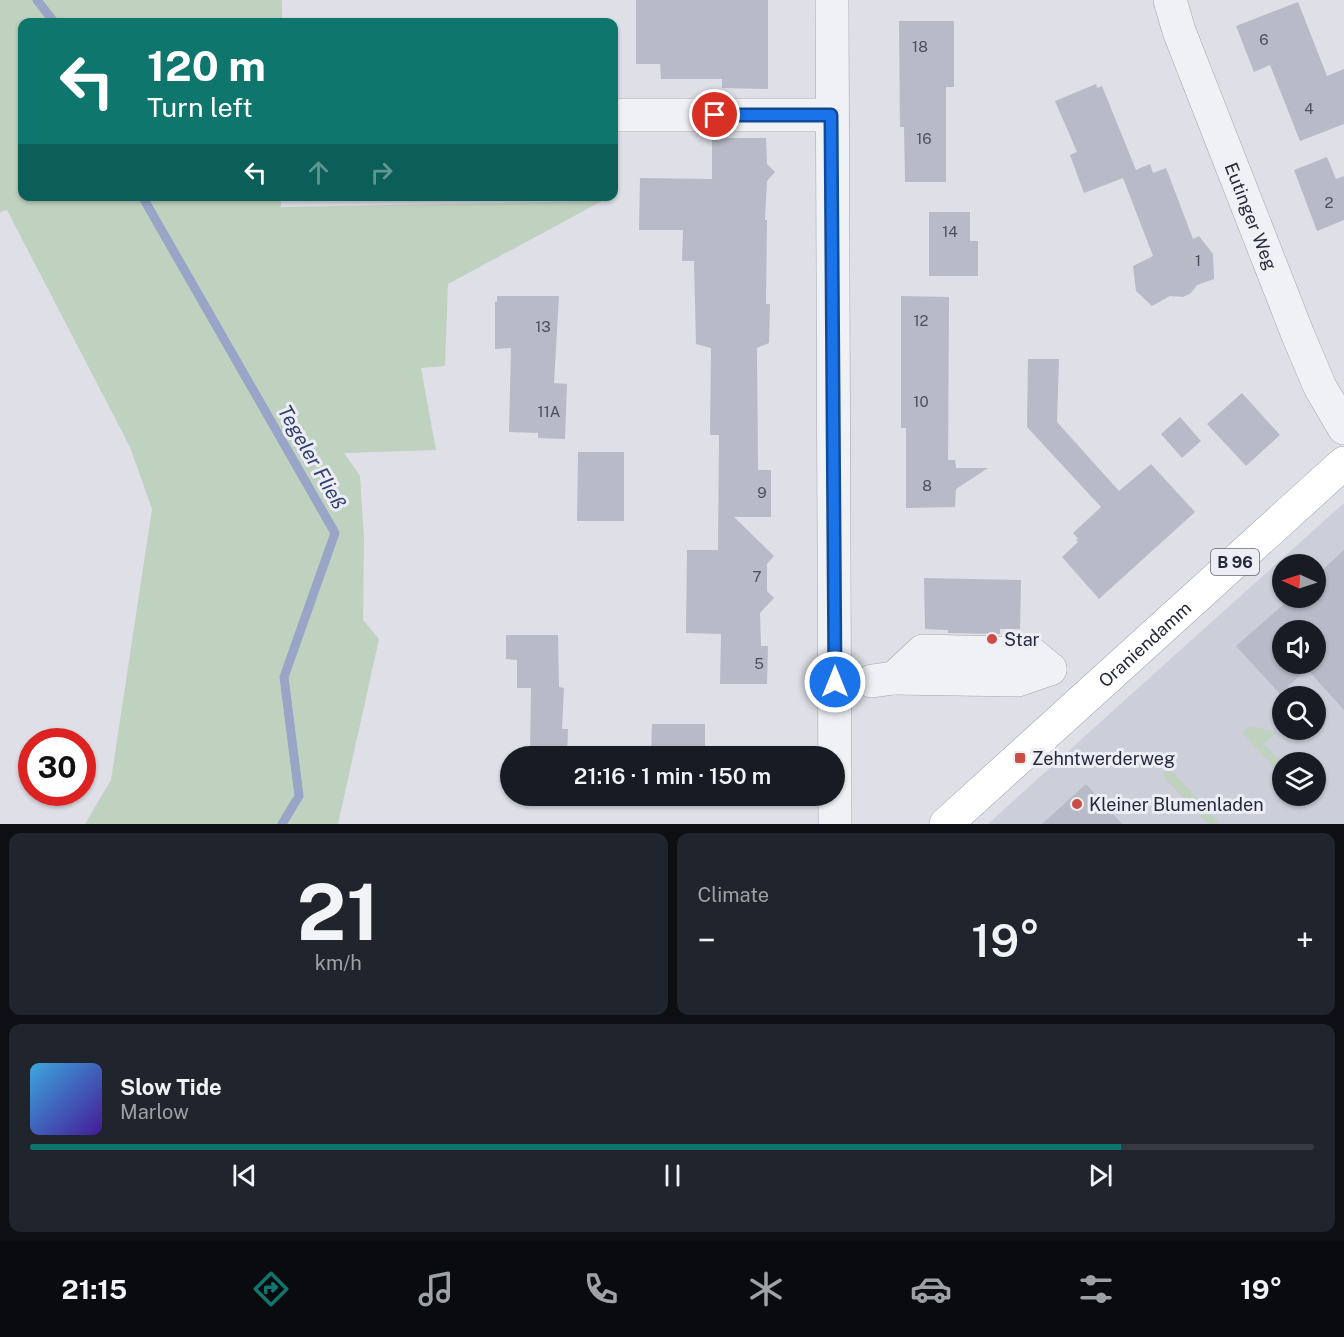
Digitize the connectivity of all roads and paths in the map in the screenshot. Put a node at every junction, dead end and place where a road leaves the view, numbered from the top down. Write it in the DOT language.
graph roads {
  1 [pos="832,0"];
  2 [pos="1170,0"];
  3 [pos="831,115"];
  4 [pos="618,116"];
  5 [pos="1344,428"];
  6 [pos="1344,463"];
  7 [pos="835,824"];
  8 [pos="946,824"];
  1 -- 3 [label="street"];
  2 -- 5 [label="street, Eutinger Weg"];
  3 -- 4 [label="street"];
  3 -- 7 [label="street"];
  6 -- 8 [label="main road, Oraniendamm / B 96"];
}
